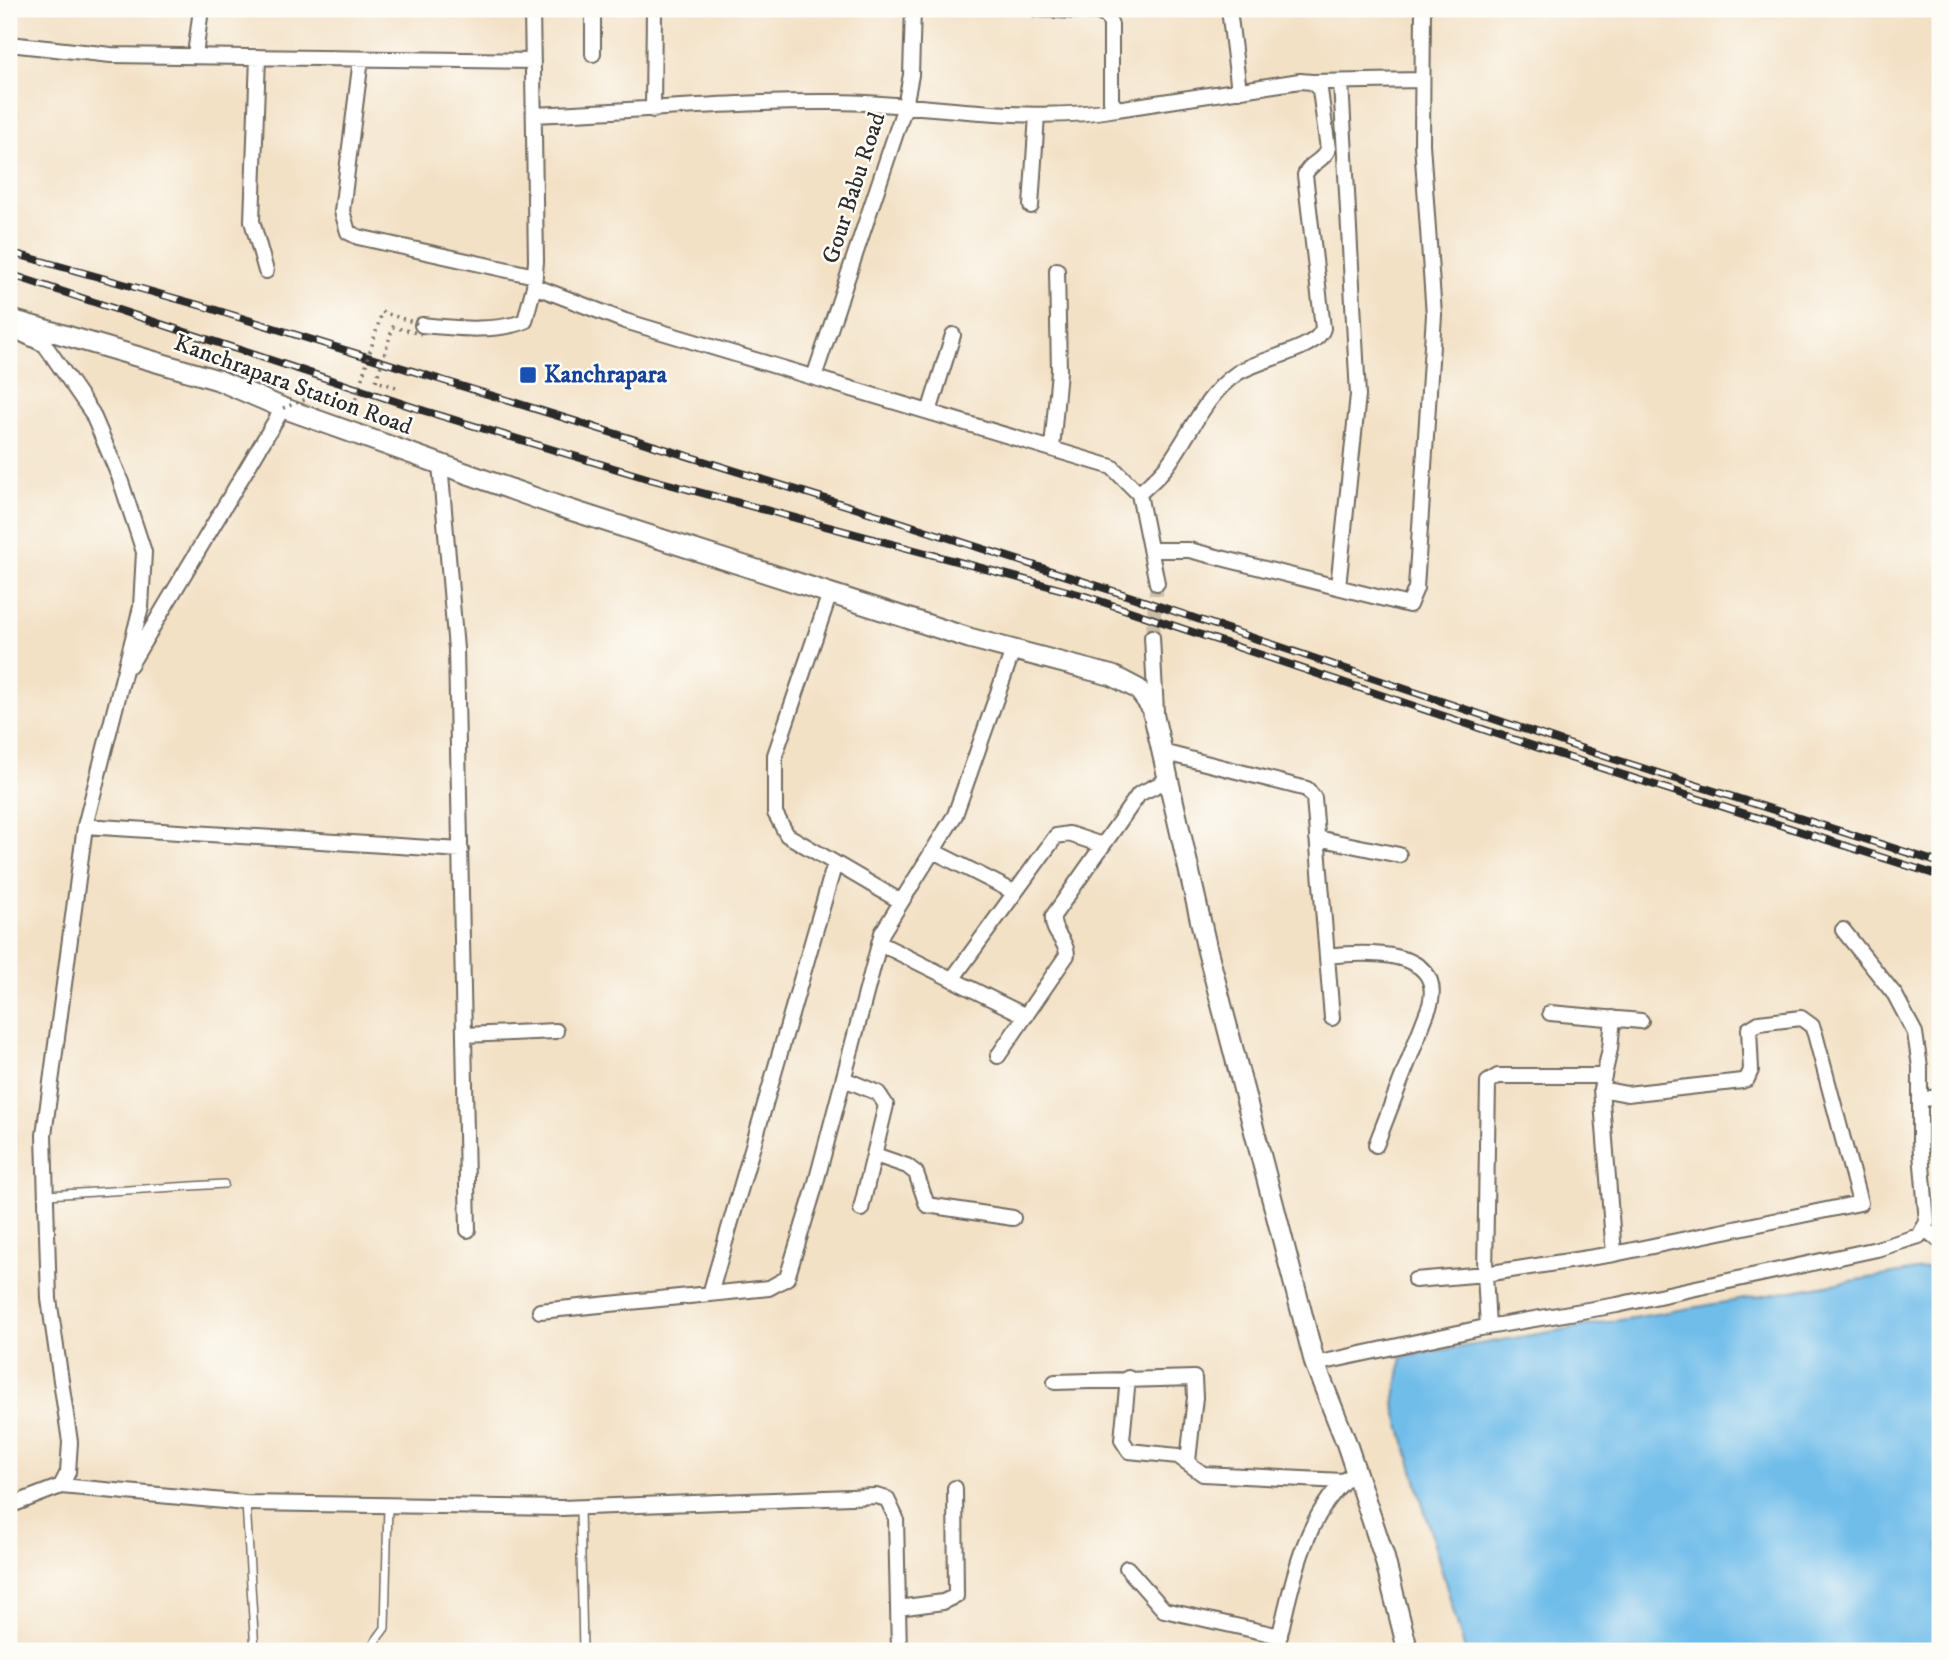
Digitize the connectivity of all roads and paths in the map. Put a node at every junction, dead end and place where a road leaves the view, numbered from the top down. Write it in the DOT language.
graph roads {
  1 [pos="201,9"];
  2 [pos="532,9"];
  3 [pos="593,9"];
  4 [pos="654,9"];
  5 [pos="913,9"];
  6 [pos="1036,9"];
  7 [pos="1059,9"];
  8 [pos="1229,9"];
  9 [pos="1423,9"];
  10 [pos="9,44"];
  11 [pos="593,54"];
  12 [pos="195,55"];
  13 [pos="258,57"];
  14 [pos="361,59"];
  15 [pos="533,61"];
  16 [pos="1420,80"];
  17 [pos="1312,82"];
  18 [pos="1341,82"];
  19 [pos="1239,91"];
  20 [pos="905,106"];
  21 [pos="1117,109"];
  22 [pos="653,110"];
  23 [pos="534,115"];
  24 [pos="1037,115"];
  25 [pos="1031,206"];
  26 [pos="1057,270"];
  27 [pos="266,271"];
  28 [pos="535,281"];
  29 [pos="9,319"];
  30 [pos="9,328"];
  31 [pos="422,330"];
  32 [pos="953,335"];
  33 [pos="814,377"];
  34 [pos="397,387"];
  35 [pos="282,408"];
  36 [pos="929,412"];
  37 [pos="1052,449"];
  38 [pos="440,464"];
  39 [pos="1139,494"];
  40 [pos="1152,550"];
  41 [pos="1157,583"];
  42 [pos="1338,587"];
  43 [pos="830,593"];
  44 [pos="1152,637"];
  45 [pos="1013,650"];
  46 [pos="122,677"];
  47 [pos="1157,730"];
  48 [pos="1162,752"];
  49 [pos="1168,780"];
  50 [pos="85,826"];
  51 [pos="1317,838"];
  52 [pos="1102,845"];
  53 [pos="461,850"];
  54 [pos="935,852"];
  55 [pos="1399,855"];
  56 [pos="835,863"];
  57 [pos="1014,892"];
  58 [pos="900,901"];
  59 [pos="1843,930"];
  60 [pos="879,943"];
  61 [pos="1327,956"];
  62 [pos="953,978"];
  63 [pos="1550,1013"];
  64 [pos="1026,1016"];
  65 [pos="1332,1017"];
  66 [pos="1613,1018"];
  67 [pos="1641,1021"];
  68 [pos="556,1031"];
  69 [pos="464,1035"];
  70 [pos="998,1056"];
  71 [pos="844,1079"];
  72 [pos="1602,1083"];
  73 [pos="1940,1096"];
  74 [pos="1921,1100"];
  75 [pos="1376,1145"];
  76 [pos="875,1155"];
  77 [pos="224,1184"];
  78 [pos="46,1195"];
  79 [pos="861,1209"];
  80 [pos="1013,1218"];
  81 [pos="1925,1229"];
  82 [pos="468,1230"];
  83 [pos="1940,1241"];
  84 [pos="1614,1254"];
  85 [pos="1485,1274"];
  86 [pos="1415,1280"];
  87 [pos="710,1294"];
  88 [pos="540,1311"];
  89 [pos="1488,1326"];
  90 [pos="1315,1364"];
  91 [pos="1128,1378"];
  92 [pos="1055,1381"];
  93 [pos="1188,1461"];
  94 [pos="1349,1476"];
  95 [pos="61,1486"];
  96 [pos="955,1488"];
  97 [pos="246,1503"];
  98 [pos="388,1505"];
  99 [pos="9,1506"];
  100 [pos="580,1507"];
  101 [pos="1127,1568"];
  102 [pos="898,1608"];
  103 [pos="1280,1636"];
  104 [pos="255,1651"];
  105 [pos="369,1651"];
  106 [pos="583,1651"];
  107 [pos="899,1651"];
  108 [pos="1276,1651"];
  109 [pos="1408,1651"];
  1 -- 12 [label="street"];
  2 -- 15 [label="street"];
  3 -- 11 [label="street"];
  4 -- 22 [label="street"];
  5 -- 20 [label="street, Gour Babu Road"];
  6 -- 7 [label="street"];
  7 -- 21 [label="street"];
  8 -- 19 [label="street"];
  9 -- 16 [label="street"];
  10 -- 12 [label="street"];
  12 -- 13 [label="street"];
  13 -- 14 [label="street"];
  13 -- 27 [label="street"];
  14 -- 15 [label="street"];
  14 -- 28 [label="street"];
  15 -- 23 [label="street"];
  16 -- 18 [label="street"];
  16 -- 42 [label="street"];
  17 -- 18 [label="street"];
  17 -- 19 [label="street"];
  17 -- 39 [label="street"];
  18 -- 42 [label="street"];
  19 -- 21 [label="street"];
  20 -- 22 [label="street"];
  20 -- 24 [label="street"];
  20 -- 33 [label="street, Gour Babu Road"];
  21 -- 24 [label="street"];
  22 -- 23 [label="street"];
  23 -- 28 [label="street"];
  24 -- 25 [label="street"];
  26 -- 37 [label="street"];
  28 -- 31 [label="street"];
  28 -- 33 [label="street"];
  29 -- 35 [label="street, Kanchrapara Station Road"];
  30 -- 46 [label="street"];
  31 -- 34 [label="path, bridge"];
  31 -- 35 [label="path, bridge"];
  32 -- 36 [label="street"];
  33 -- 36 [label="street"];
  35 -- 38 [label="street, Kanchrapara Station Road"];
  35 -- 46 [label="street"];
  36 -- 37 [label="street"];
  37 -- 39 [label="street"];
  38 -- 43 [label="street, Kanchrapara Station Road"];
  38 -- 53 [label="street"];
  39 -- 40 [label="street"];
  40 -- 41 [label="street"];
  40 -- 42 [label="street"];
  43 -- 45 [label="street, Kanchrapara Station Road"];
  43 -- 56 [label="street"];
  44 -- 47 [label="street"];
  45 -- 47 [label="street, Kanchrapara Station Road"];
  45 -- 54 [label="street"];
  46 -- 50 [label="street"];
  47 -- 48 [label="street, Kanchrapara Station Road"];
  48 -- 49 [label="street, Kanchrapara Station Road"];
  48 -- 51 [label="street"];
  49 -- 52 [label="street"];
  49 -- 90 [label="street, Kanchrapara Station Road"];
  50 -- 53 [label="street"];
  50 -- 78 [label="street"];
  51 -- 55 [label="street"];
  51 -- 61 [label="street"];
  52 -- 57 [label="street"];
  52 -- 64 [label="street"];
  53 -- 69 [label="street"];
  54 -- 57 [label="street"];
  54 -- 58 [label="street"];
  56 -- 58 [label="street"];
  56 -- 87 [label="street"];
  57 -- 62 [label="street"];
  58 -- 60 [label="street"];
  59 -- 74 [label="street"];
  60 -- 62 [label="street"];
  60 -- 71 [label="street"];
  61 -- 65 [label="street"];
  61 -- 75 [label="street"];
  62 -- 64 [label="street"];
  63 -- 66 [label="street"];
  64 -- 70 [label="street"];
  66 -- 67 [label="street"];
  66 -- 72 [label="street"];
  68 -- 69 [label="street"];
  69 -- 82 [label="street"];
  71 -- 76 [label="street"];
  71 -- 87 [label="street"];
  72 -- 84 [label="street"];
  72 -- 84 [label="street"];
  72 -- 85 [label="street"];
  73 -- 74 [label="street"];
  74 -- 81 [label="street"];
  76 -- 79 [label="street"];
  76 -- 80 [label="street"];
  77 -- 78 [label="lane"];
  78 -- 95 [label="street"];
  81 -- 83 [label="street"];
  81 -- 89 [label="street"];
  84 -- 85 [label="street"];
  85 -- 86 [label="street"];
  85 -- 89 [label="street"];
  87 -- 88 [label="street"];
  89 -- 90 [label="street"];
  90 -- 94 [label="street, Kanchrapara Station Road"];
  91 -- 92 [label="street"];
  91 -- 93 [label="street"];
  91 -- 93 [label="street"];
  93 -- 94 [label="street"];
  94 -- 103 [label="street"];
  94 -- 109 [label="street, Kanchrapara Station Road"];
  95 -- 97 [label="street"];
  95 -- 99 [label="street"];
  96 -- 102 [label="street"];
  97 -- 98 [label="street"];
  97 -- 104 [label="lane"];
  98 -- 100 [label="street"];
  98 -- 105 [label="lane"];
  100 -- 102 [label="street"];
  100 -- 106 [label="lane"];
  101 -- 103 [label="street"];
  102 -- 107 [label="street"];
  103 -- 108 [label="street"];
}
